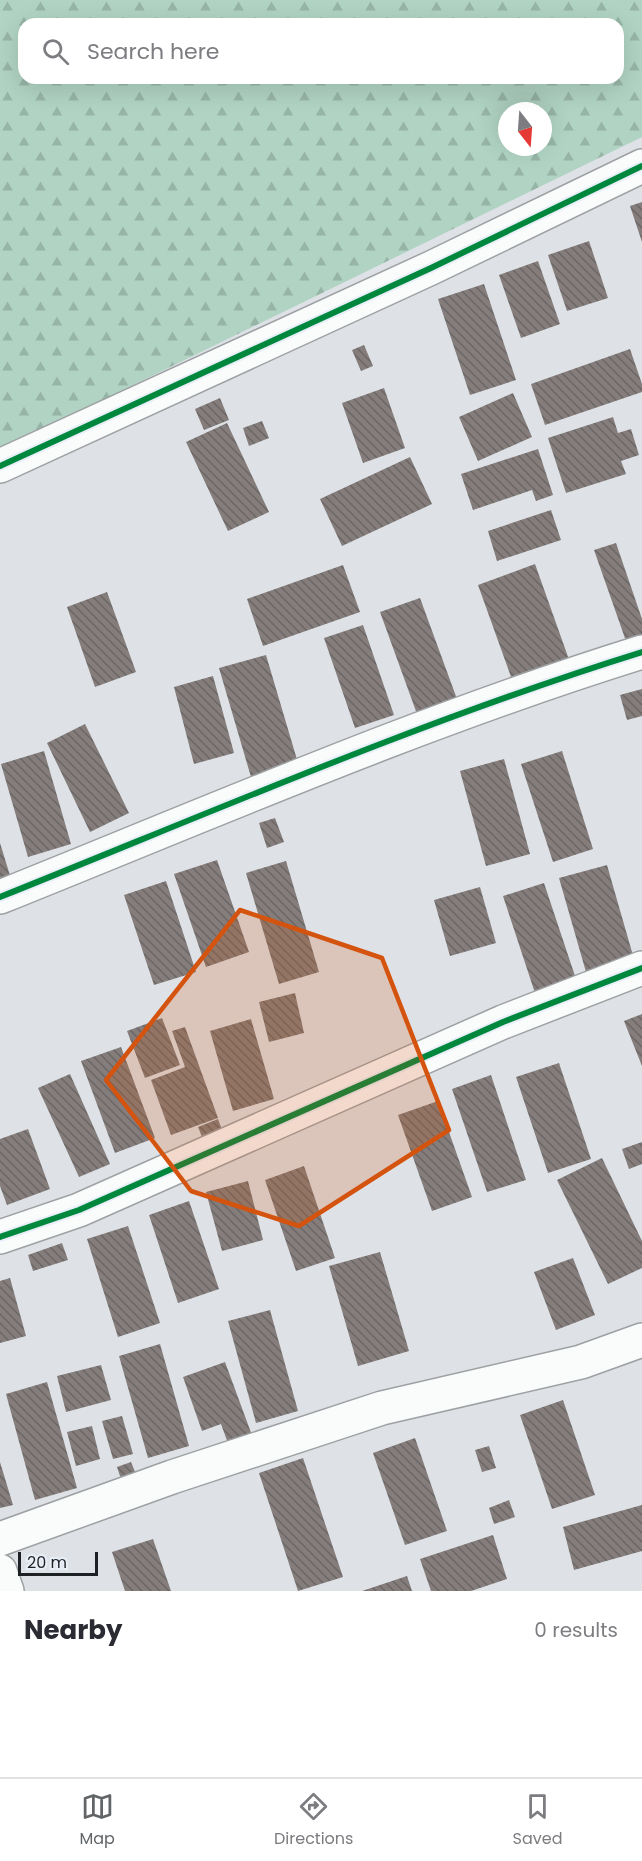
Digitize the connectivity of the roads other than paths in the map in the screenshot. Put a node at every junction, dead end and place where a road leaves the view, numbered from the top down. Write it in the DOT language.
graph roads {
  1 [pos="642,166"];
  2 [pos="0,466"];
  3 [pos="642,652"];
  4 [pos="0,897"];
  5 [pos="642,968"];
  6 [pos="0,1238"];
  7 [pos="642,1340"];
  8 [pos="0,1539"];
  9 [pos="0,1571"];
  10 [pos="8,1591"];
  1 -- 2 [label="street"];
  3 -- 4 [label="street"];
  5 -- 6 [label="street"];
  7 -- 8 [label="street"];
  9 -- 10 [label="street"];
}
